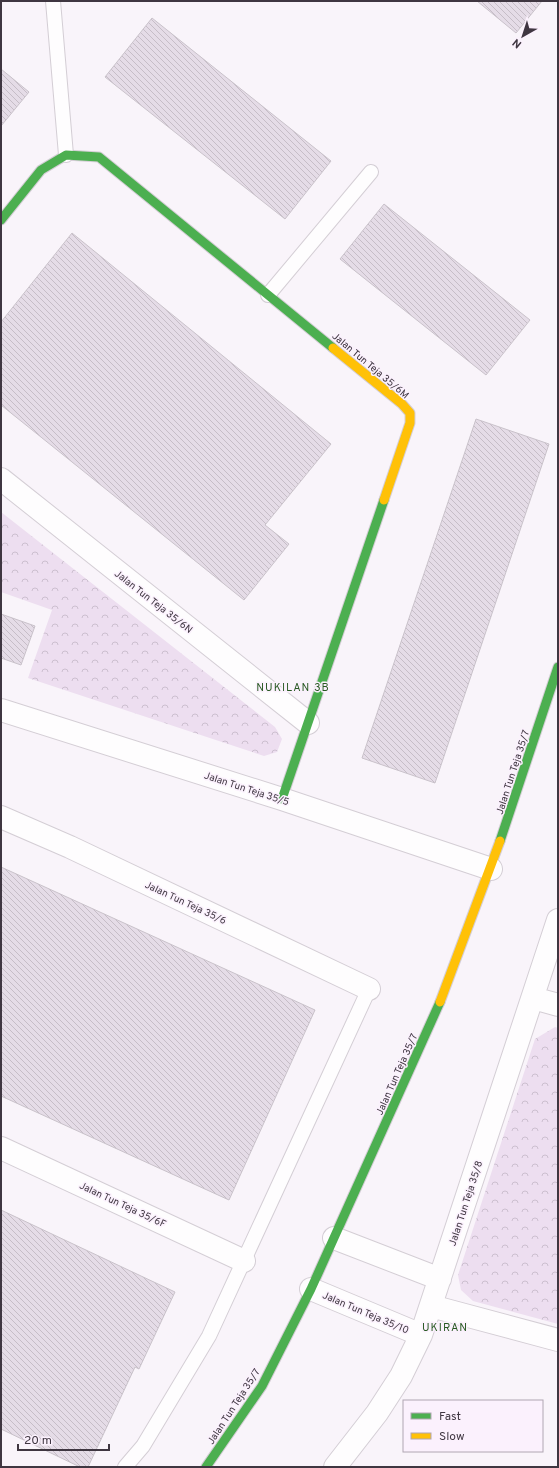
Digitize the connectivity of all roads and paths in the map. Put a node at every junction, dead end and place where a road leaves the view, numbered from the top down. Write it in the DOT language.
graph roads {
  1 [pos="52,1"];
  2 [pos="66,155"];
  3 [pos="371,172"];
  4 [pos="1,220"];
  5 [pos="268,295"];
  6 [pos="1,479"];
  7 [pos="558,667"];
  8 [pos="1,710"];
  9 [pos="308,723"];
  10 [pos="282,799"];
  11 [pos="1,817"];
  12 [pos="491,869"];
  13 [pos="558,920"];
  14 [pos="369,989"];
  15 [pos="533,998"];
  16 [pos="558,1005"];
  17 [pos="1,1148"];
  18 [pos="334,1238"];
  19 [pos="244,1261"];
  20 [pos="440,1280"];
  21 [pos="311,1289"];
  22 [pos="431,1306"];
  23 [pos="421,1335"];
  24 [pos="558,1340"];
  25 [pos="125,1467"];
  26 [pos="206,1467"];
  27 [pos="335,1467"];
  1 -- 2 [label="lane"];
  2 -- 4 [label="street"];
  2 -- 5 [label="street, Jalan Tun Teja 35/6M"];
  3 -- 5 [label="lane"];
  5 -- 9 [label="street, Jalan Tun Teja 35/6M"];
  6 -- 9 [label="street, Jalan Tun Teja 35/6N"];
  7 -- 12 [label="street, Jalan Tun Teja 35/7"];
  8 -- 10 [label="street, Jalan Tun Teja 35/5"];
  9 -- 10 [label="street, Jalan Tun Teja 35/6M"];
  10 -- 12 [label="street, Jalan Tun Teja 35/5"];
  11 -- 14 [label="street, Jalan Tun Teja 35/6"];
  12 -- 18 [label="street, Jalan Tun Teja 35/7"];
  13 -- 15 [label="street, Jalan Tun Teja 35/8"];
  14 -- 19 [label="lane"];
  15 -- 16 [label="street"];
  15 -- 20 [label="street, Jalan Tun Teja 35/8"];
  17 -- 19 [label="street, Jalan Tun Teja 35/6F"];
  18 -- 20 [label="street"];
  18 -- 21 [label="street, Jalan Tun Teja 35/7"];
  19 -- 25 [label="lane"];
  20 -- 22 [label="street, Jalan Tun Teja 35/8"];
  21 -- 23 [label="street, Jalan Tun Teja 35/10"];
  21 -- 26 [label="street, Jalan Tun Teja 35/7"];
  22 -- 23 [label="street, Jalan Tun Teja 35/8"];
  22 -- 24 [label="street"];
  23 -- 27 [label="street, Jalan Tun Teja 35/8"];
}
